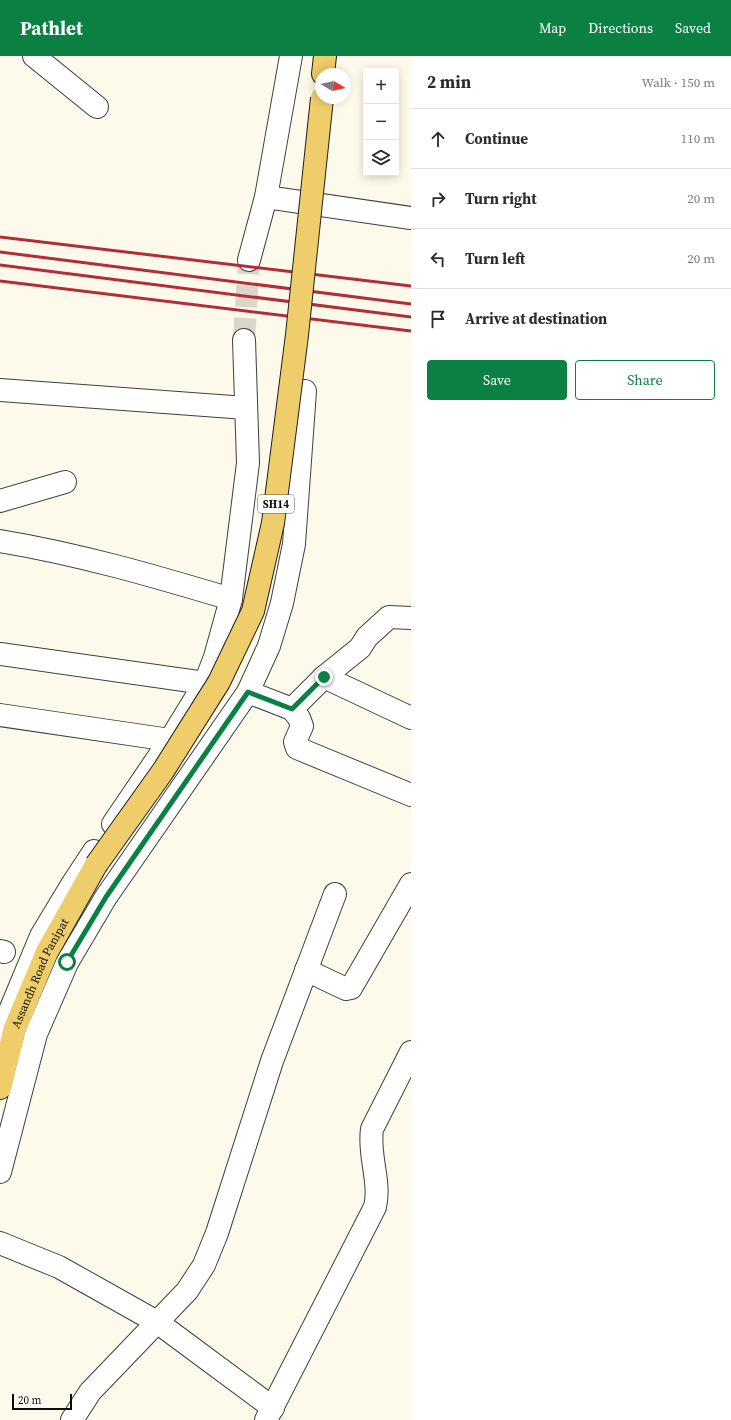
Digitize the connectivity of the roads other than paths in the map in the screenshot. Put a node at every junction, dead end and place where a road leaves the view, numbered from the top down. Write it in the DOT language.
graph roads {
  1 [pos="34,56"];
  2 [pos="291,56"];
  3 [pos="325,56"];
  4 [pos="324,68"];
  5 [pos="321,104"];
  6 [pos="97,107"];
  7 [pos="266,197"];
  8 [pos="411,218"];
  9 [pos="249,260"];
  10 [pos="244,340"];
  11 [pos="0,390"];
  12 [pos="305,391"];
  13 [pos="246,408"];
  14 [pos="65,482"];
  15 [pos="0,501"];
  16 [pos="0,541"];
  17 [pos="231,599"];
  18 [pos="411,618"];
  19 [pos="0,654"];
  20 [pos="324,677"];
  21 [pos="204,683"];
  22 [pos="248,692"];
  23 [pos="292,709"];
  24 [pos="0,716"];
  25 [pos="411,718"];
  26 [pos="170,740"];
  27 [pos="411,795"];
  28 [pos="411,884"];
  29 [pos="335,894"];
  30 [pos="306,970"];
  31 [pos="0,1042"];
  32 [pos="411,1052"];
  33 [pos="0,1088"];
  34 [pos="0,1172"];
  35 [pos="0,1243"];
  36 [pos="157,1322"];
  37 [pos="270,1414"];
  38 [pos="72,1420"];
  1 -- 6 [label="street"];
  2 -- 7 [label="street"];
  3 -- 4 [label="main road"];
  5 -- 33 [label="main road, Assandh Road Panipat / SH14, bridge"];
  7 -- 8 [label="street"];
  7 -- 9 [label="street"];
  10 -- 13 [label="street"];
  11 -- 13 [label="street"];
  12 -- 22 [label="street"];
  13 -- 17 [label="street"];
  14 -- 15 [label="street"];
  16 -- 17 [label="street"];
  17 -- 21 [label="street"];
  18 -- 20 [label="street"];
  19 -- 21 [label="street"];
  20 -- 23 [label="street"];
  20 -- 25 [label="street"];
  21 -- 26 [label="street"];
  22 -- 23 [label="street"];
  22 -- 34 [label="street"];
  23 -- 27 [label="street"];
  24 -- 26 [label="street"];
  26 -- 31 [label="street"];
  28 -- 30 [label="street"];
  29 -- 30 [label="street"];
  30 -- 36 [label="street"];
  32 -- 37 [label="street"];
  35 -- 36 [label="street"];
  36 -- 37 [label="street"];
  36 -- 38 [label="street"];
}
